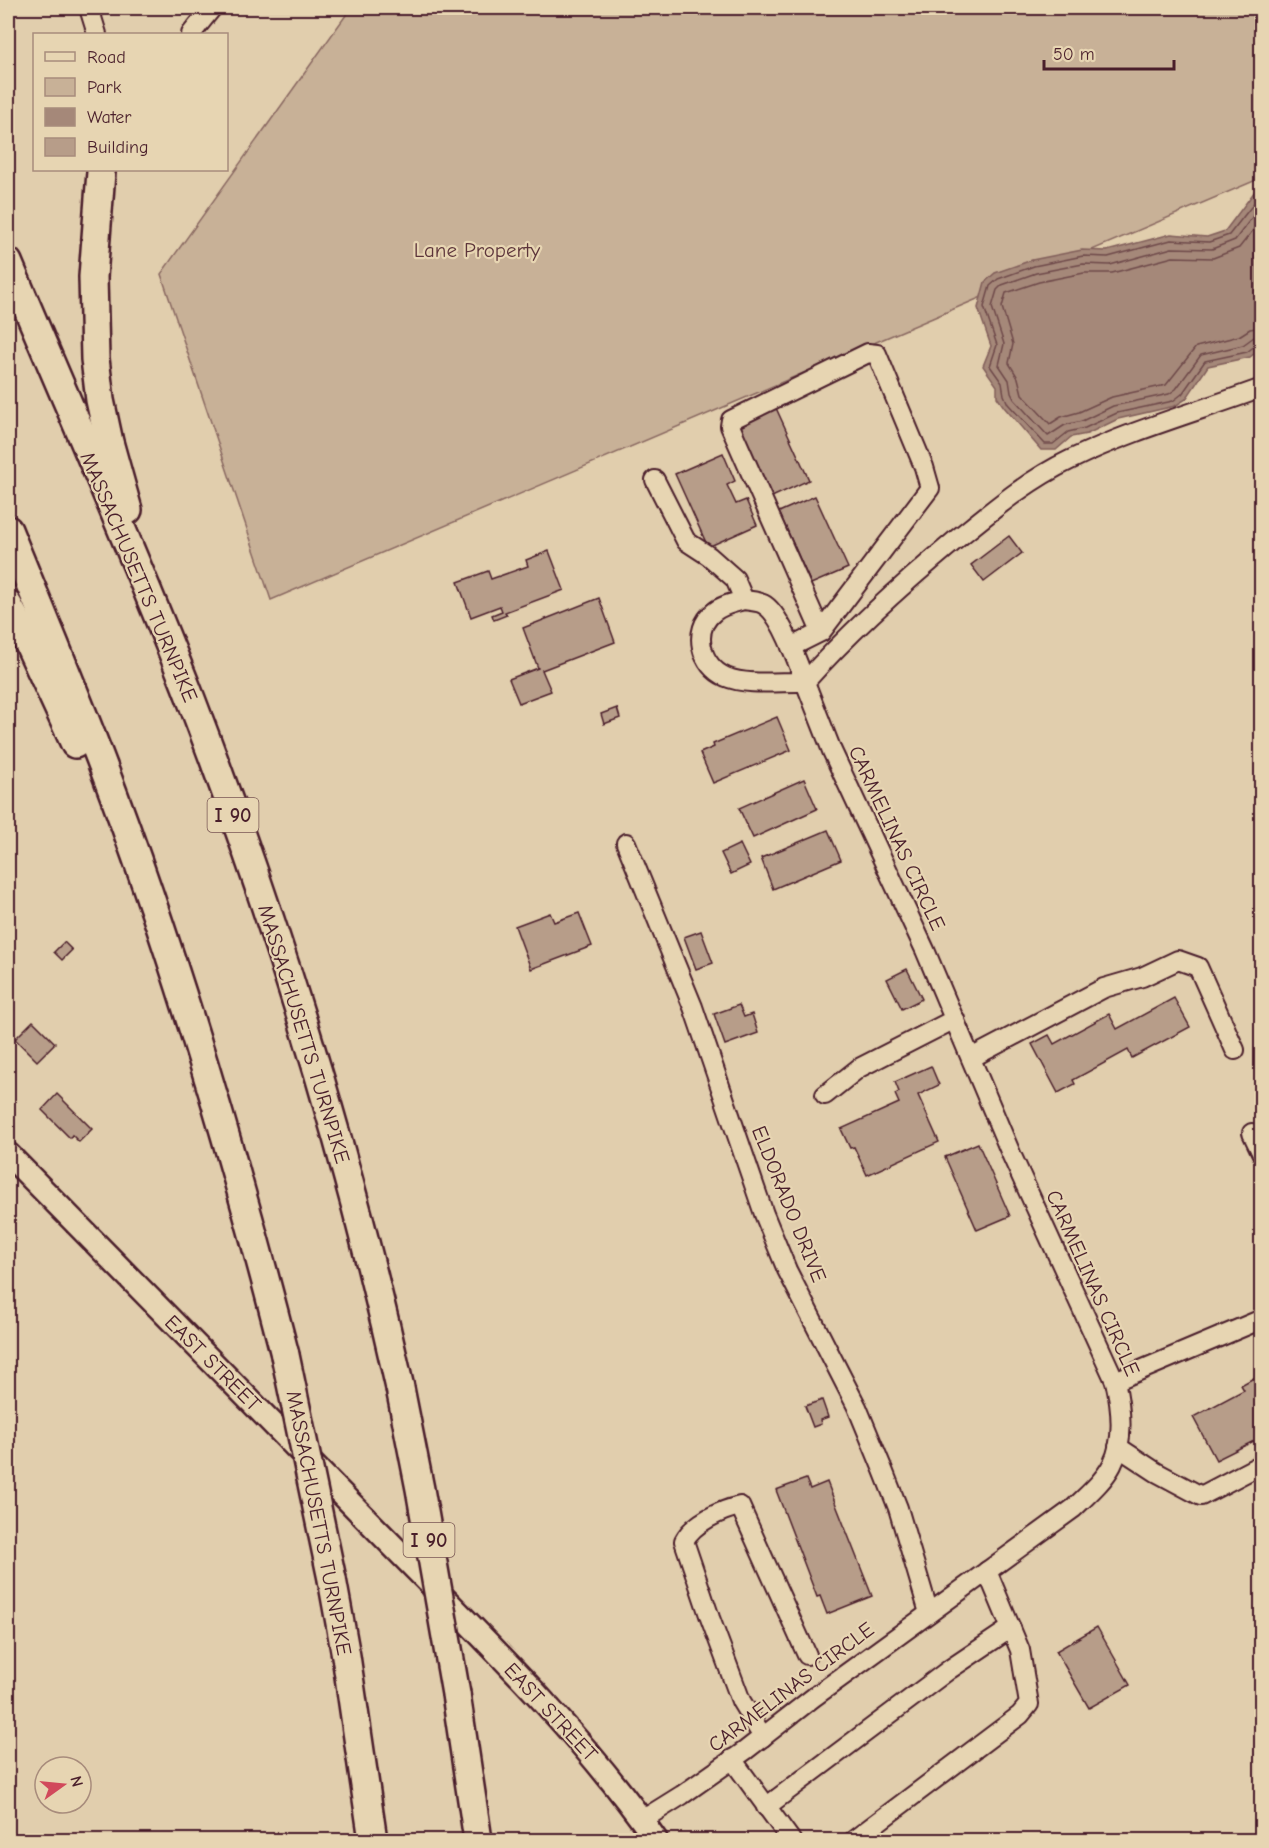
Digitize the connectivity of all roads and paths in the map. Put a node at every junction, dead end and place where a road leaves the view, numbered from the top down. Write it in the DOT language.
graph roads {
  1 [pos="89,8"];
  2 [pos="98,8"];
  3 [pos="212,8"];
  4 [pos="97,33"];
  5 [pos="97,33"];
  6 [pos="192,33"];
  7 [pos="101,171"];
  8 [pos="8,262"];
  9 [pos="1262,388"];
  10 [pos="655,480"];
  11 [pos="8,530"];
  12 [pos="744,600"];
  13 [pos="8,605"];
  14 [pos="157,615"];
  15 [pos="821,632"];
  16 [pos="791,647"];
  17 [pos="805,682"];
  18 [pos="626,843"];
  19 [pos="167,949"];
  20 [pos="955,1019"];
  21 [pos="1235,1050"];
  22 [pos="971,1058"];
  23 [pos="825,1095"];
  24 [pos="1252,1133"];
  25 [pos="8,1154"];
  26 [pos="1262,1154"];
  27 [pos="1262,1320"];
  28 [pos="1115,1381"];
  29 [pos="1118,1447"];
  30 [pos="1262,1464"];
  31 [pos="987,1571"];
  32 [pos="929,1613"];
  33 [pos="1011,1628"];
  34 [pos="807,1655"];
  35 [pos="763,1737"];
  36 [pos="732,1759"];
  37 [pos="766,1807"];
  38 [pos="642,1820"];
  39 [pos="373,1840"];
  40 [pos="478,1840"];
  41 [pos="656,1840"];
  42 [pos="791,1840"];
  43 [pos="854,1840"];
  1 -- 4 [label="street"];
  2 -- 5 [label="street"];
  3 -- 6 [label="street"];
  7 -- 14 [label="highway"];
  8 -- 14 [label="highway, MASSACHUSETTS TURNPIKE / I 90"];
  9 -- 17 [label="street"];
  10 -- 12 [label="street"];
  11 -- 19 [label="highway, MASSACHUSETTS TURNPIKE"];
  12 -- 16 [label="street, CARMELINAS CIRCLE"];
  12 -- 17 [label="street"];
  13 -- 19 [label="highway"];
  14 -- 40 [label="highway, MASSACHUSETTS TURNPIKE / I 90, bridge"];
  15 -- 15 [label="street"];
  15 -- 16 [label="street"];
  16 -- 17 [label="street, CARMELINAS CIRCLE"];
  17 -- 20 [label="street, CARMELINAS CIRCLE"];
  18 -- 32 [label="street, ELDORADO DRIVE"];
  19 -- 39 [label="highway, MASSACHUSETTS TURNPIKE, bridge"];
  20 -- 22 [label="street, CARMELINAS CIRCLE"];
  20 -- 23 [label="street"];
  21 -- 22 [label="street"];
  22 -- 28 [label="street, CARMELINAS CIRCLE"];
  24 -- 26 [label="street"];
  25 -- 38 [label="main road, EAST STREET"];
  27 -- 28 [label="street"];
  28 -- 29 [label="street, CARMELINAS CIRCLE"];
  29 -- 30 [label="street"];
  29 -- 31 [label="street, CARMELINAS CIRCLE"];
  31 -- 32 [label="street, CARMELINAS CIRCLE"];
  31 -- 33 [label="street"];
  32 -- 35 [label="street, CARMELINAS CIRCLE"];
  33 -- 37 [label="street"];
  33 -- 43 [label="street"];
  34 -- 35 [label="street"];
  35 -- 36 [label="street, CARMELINAS CIRCLE"];
  36 -- 37 [label="street"];
  36 -- 38 [label="street, CARMELINAS CIRCLE"];
  37 -- 42 [label="street"];
  38 -- 41 [label="main road, EAST STREET"];
}
